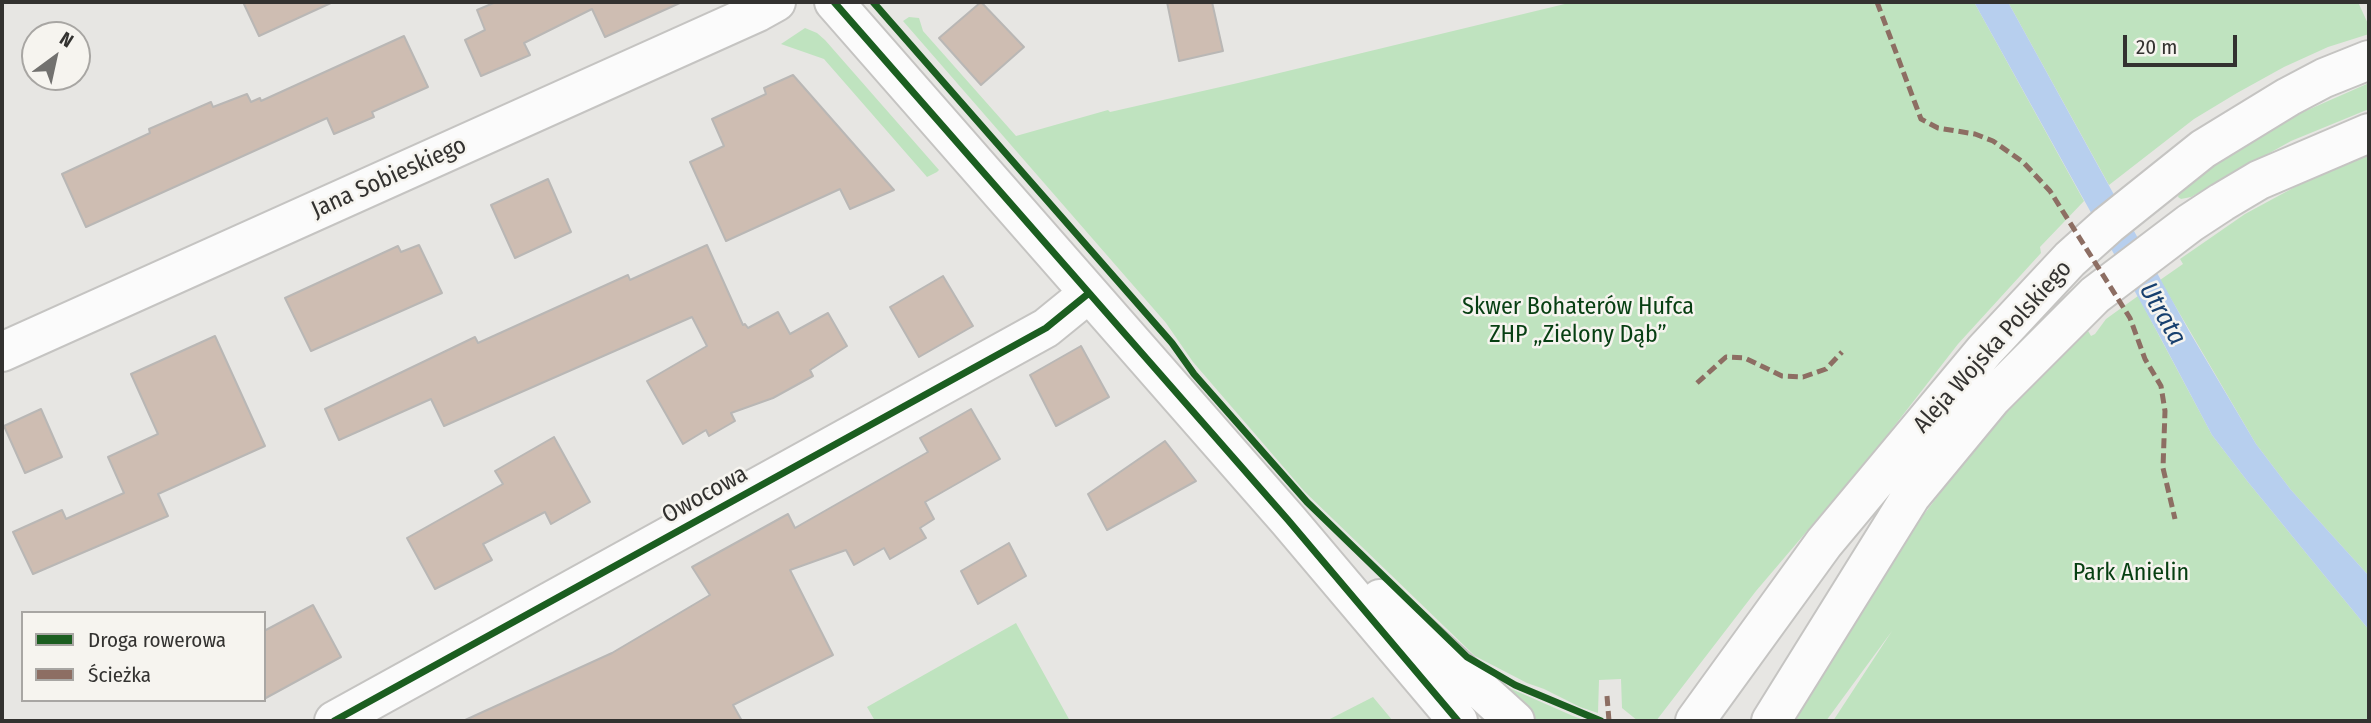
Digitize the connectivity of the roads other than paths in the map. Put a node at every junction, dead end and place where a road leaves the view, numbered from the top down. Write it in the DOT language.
graph roads {
  1 [pos="776,2"];
  2 [pos="834,2"];
  3 [pos="2369,60"];
  4 [pos="2369,133"];
  5 [pos="1089,293"];
  6 [pos="2,352"];
  7 [pos="1288,520"];
  8 [pos="334,721"];
  9 [pos="1458,721"];
  10 [pos="1515,721"];
  11 [pos="1695,721"];
  12 [pos="1771,721"];
  1 -- 6 [label="street, Jana Sobieskiego"];
  2 -- 5 [label="street"];
  3 -- 11 [label="street, Aleja Wojska Polskiego"];
  4 -- 12 [label="street, Aleja Wojska Polskiego"];
  5 -- 7 [label="street"];
  5 -- 8 [label="street, Owocowa"];
  7 -- 9 [label="street"];
  7 -- 10 [label="street"];
}
